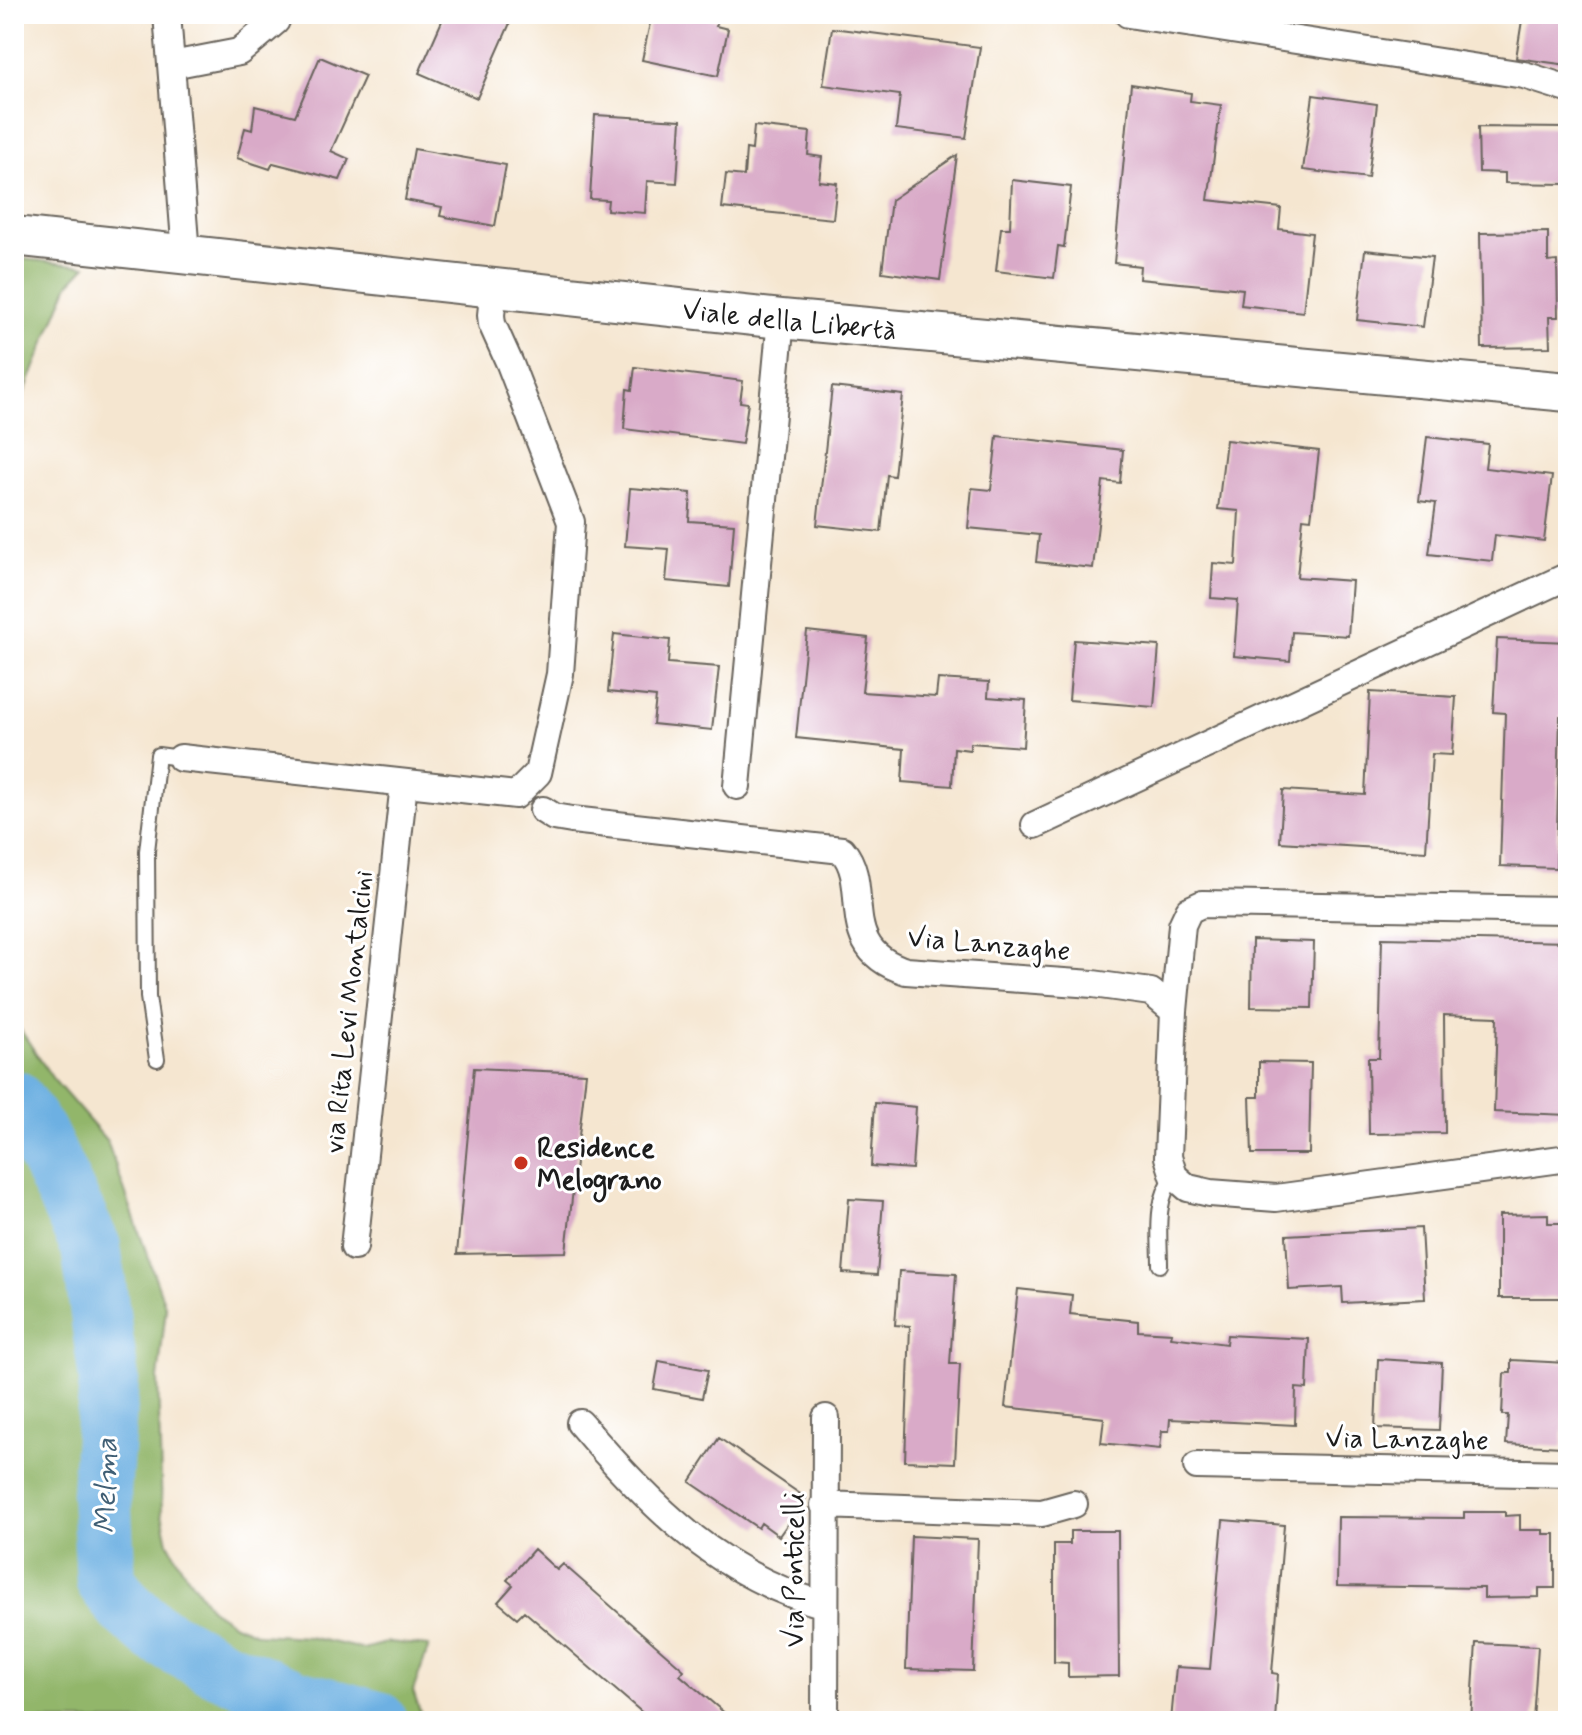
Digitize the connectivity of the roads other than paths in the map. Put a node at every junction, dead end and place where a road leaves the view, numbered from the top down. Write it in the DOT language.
graph roads {
  1 [pos="167,14"];
  2 [pos="278,14"];
  3 [pos="1128,14"];
  4 [pos="172,65"];
  5 [pos="1568,89"];
  6 [pos="14,236"];
  7 [pos="186,254"];
  8 [pos="494,287"];
  9 [pos="781,319"];
  10 [pos="1568,392"];
  11 [pos="1568,576"];
  12 [pos="181,758"];
  13 [pos="404,783"];
  14 [pos="737,786"];
  15 [pos="543,810"];
  16 [pos="1035,825"];
  17 [pos="1568,910"];
  18 [pos="1174,1011"];
  19 [pos="157,1059"];
  20 [pos="1568,1158"];
  21 [pos="1174,1176"];
  22 [pos="354,1247"];
  23 [pos="1160,1265"];
  24 [pos="826,1418"];
  25 [pos="580,1423"];
  26 [pos="1197,1466"];
  27 [pos="1568,1474"];
  28 [pos="1074,1504"];
  29 [pos="824,1505"];
  30 [pos="825,1605"];
  31 [pos="825,1721"];
  1 -- 4 [label="street"];
  2 -- 4 [label="street"];
  3 -- 5 [label="street"];
  4 -- 7 [label="street"];
  6 -- 7 [label="street, Viale della Libertà"];
  7 -- 8 [label="street, Viale della Libertà"];
  8 -- 9 [label="street, Viale della Libertà"];
  8 -- 13 [label="street"];
  9 -- 10 [label="street, Viale della Libertà"];
  9 -- 14 [label="street"];
  11 -- 16 [label="street"];
  12 -- 13 [label="street"];
  12 -- 19 [label="lane"];
  13 -- 22 [label="street, via Rita Levi Montalcini"];
  15 -- 18 [label="street, Via Lanzaghe"];
  17 -- 18 [label="street"];
  18 -- 21 [label="street"];
  20 -- 21 [label="street"];
  21 -- 23 [label="lane"];
  24 -- 29 [label="street, Via Ponticelli"];
  25 -- 30 [label="street"];
  26 -- 27 [label="street, Via Lanzaghe"];
  28 -- 29 [label="street"];
  29 -- 30 [label="street, Via Ponticelli"];
  30 -- 31 [label="street, Via Ponticelli"];
}
